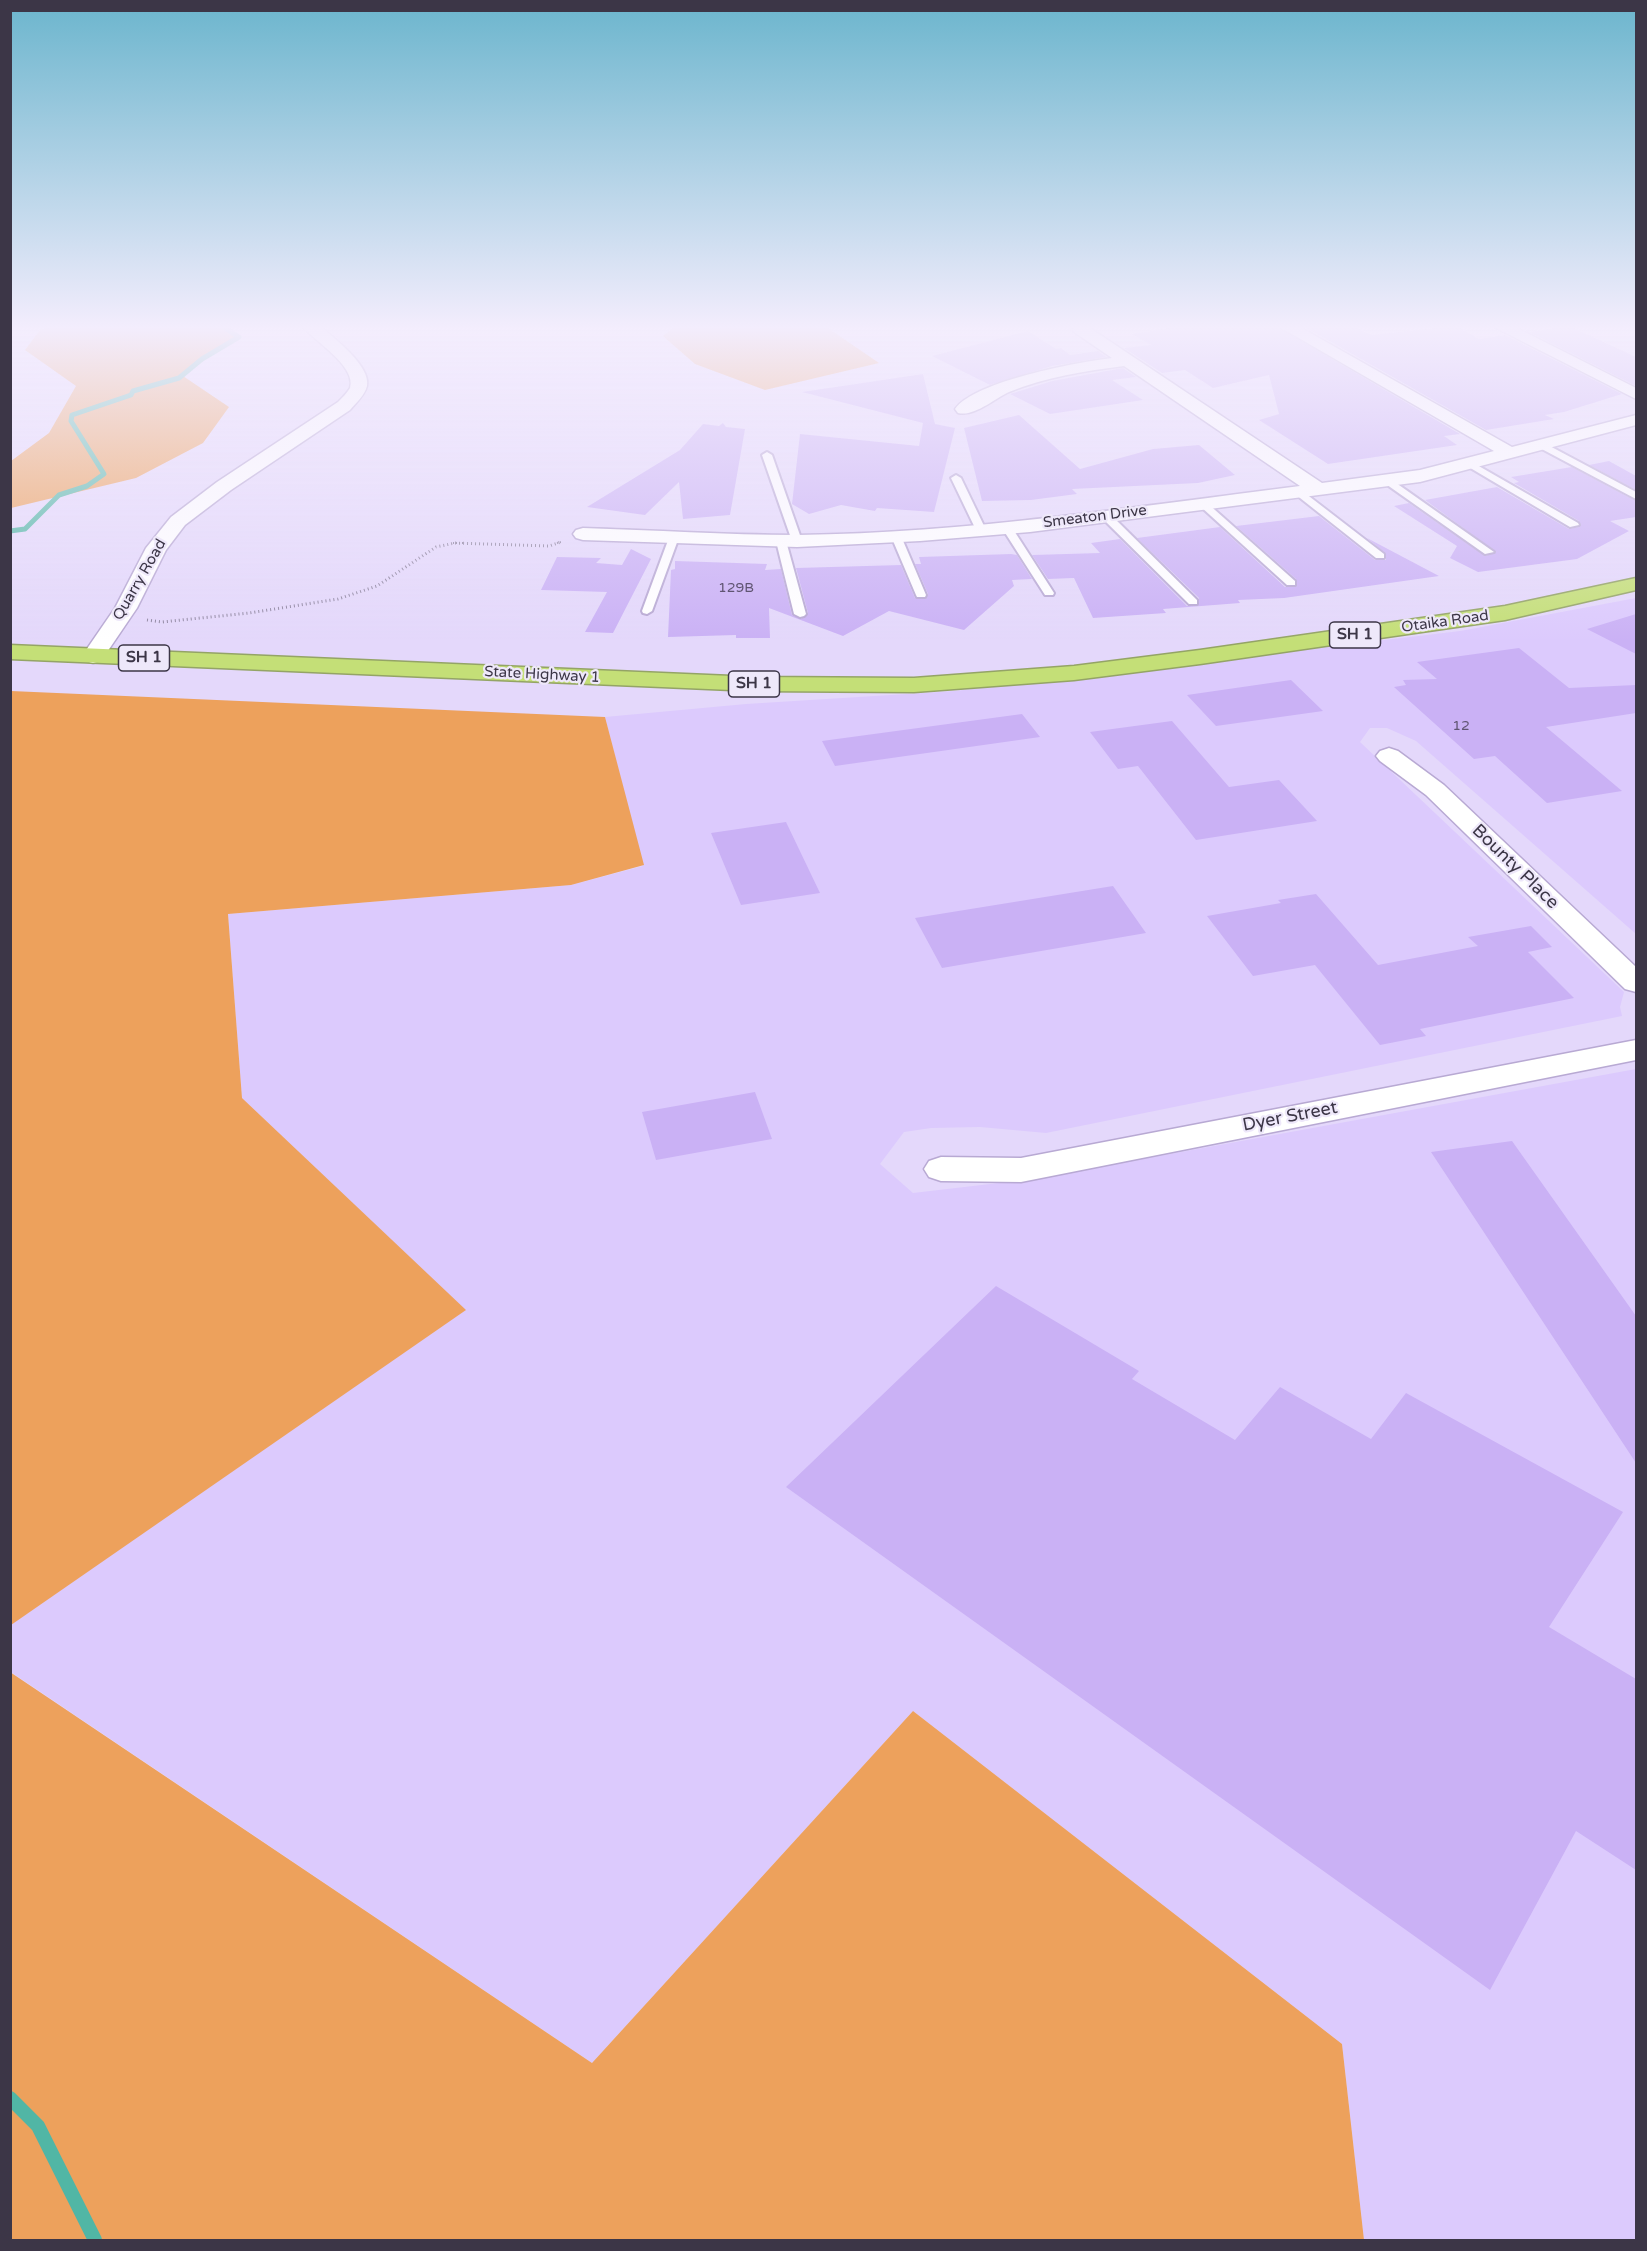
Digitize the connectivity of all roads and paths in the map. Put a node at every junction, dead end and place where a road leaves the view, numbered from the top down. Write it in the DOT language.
graph roads {
  1 [pos="306,431"];
  2 [pos="1232,431"];
  3 [pos="1471,431"];
  4 [pos="1592,431"];
  5 [pos="1604,431"];
  6 [pos="1629,443"];
  7 [pos="1541,445"];
  8 [pos="1510,453"];
  9 [pos="767,455"];
  10 [pos="1470,464"];
  11 [pos="956,478"];
  12 [pos="1386,480"];
  13 [pos="1318,489"];
  14 [pos="1298,492"];
  15 [pos="1636,496"];
  16 [pos="1203,504"];
  17 [pos="1106,516"];
  18 [pos="1574,525"];
  19 [pos="1007,528"];
  20 [pos="981,530"];
  21 [pos="583,534"];
  22 [pos="896,536"];
  23 [pos="674,537"];
  24 [pos="789,541"];
  25 [pos="1489,552"];
  26 [pos="1380,556"];
  27 [pos="1291,583"];
  28 [pos="1636,584"];
  29 [pos="1049,593"];
  30 [pos="921,595"];
  31 [pos="1193,602"];
  32 [pos="145,609"];
  33 [pos="647,611"];
  34 [pos="800,614"];
  35 [pos="10,652"];
  36 [pos="93,656"];
  37 [pos="1074,673"];
  38 [pos="1389,756"];
  39 [pos="1636,983"];
  40 [pos="1636,1050"];
  41 [pos="941,1169"];
  1 -- 36 [label="street, Quarry Road"];
  2 -- 13 [label="street"];
  3 -- 8 [label="street"];
  4 -- 7 [label="street, Smeaton Drive"];
  5 -- 6 [label="street"];
  7 -- 8 [label="street, Smeaton Drive"];
  7 -- 15 [label="lane"];
  8 -- 10 [label="street, Smeaton Drive"];
  9 -- 24 [label="lane"];
  10 -- 12 [label="street, Smeaton Drive"];
  10 -- 18 [label="lane"];
  11 -- 20 [label="lane"];
  12 -- 13 [label="street, Smeaton Drive"];
  12 -- 25 [label="lane"];
  13 -- 14 [label="street, Smeaton Drive"];
  14 -- 16 [label="street, Smeaton Drive"];
  14 -- 26 [label="lane"];
  16 -- 17 [label="street, Smeaton Drive"];
  16 -- 27 [label="lane"];
  17 -- 19 [label="street, Smeaton Drive"];
  17 -- 31 [label="lane"];
  19 -- 20 [label="street, Smeaton Drive"];
  19 -- 29 [label="lane"];
  20 -- 22 [label="street, Smeaton Drive"];
  21 -- 23 [label="street, Smeaton Drive"];
  21 -- 32 [label="path"];
  22 -- 24 [label="street, Smeaton Drive"];
  22 -- 30 [label="lane"];
  23 -- 24 [label="street, Smeaton Drive"];
  23 -- 33 [label="lane"];
  24 -- 34 [label="lane"];
  28 -- 37 [label="highway, Otaika Road / SH 1"];
  35 -- 36 [label="highway, State Highway 1 / SH 1"];
  36 -- 37 [label="highway, State Highway 1 / SH 1"];
  38 -- 39 [label="street, Bounty Place"];
  40 -- 41 [label="street, Dyer Street"];
}
